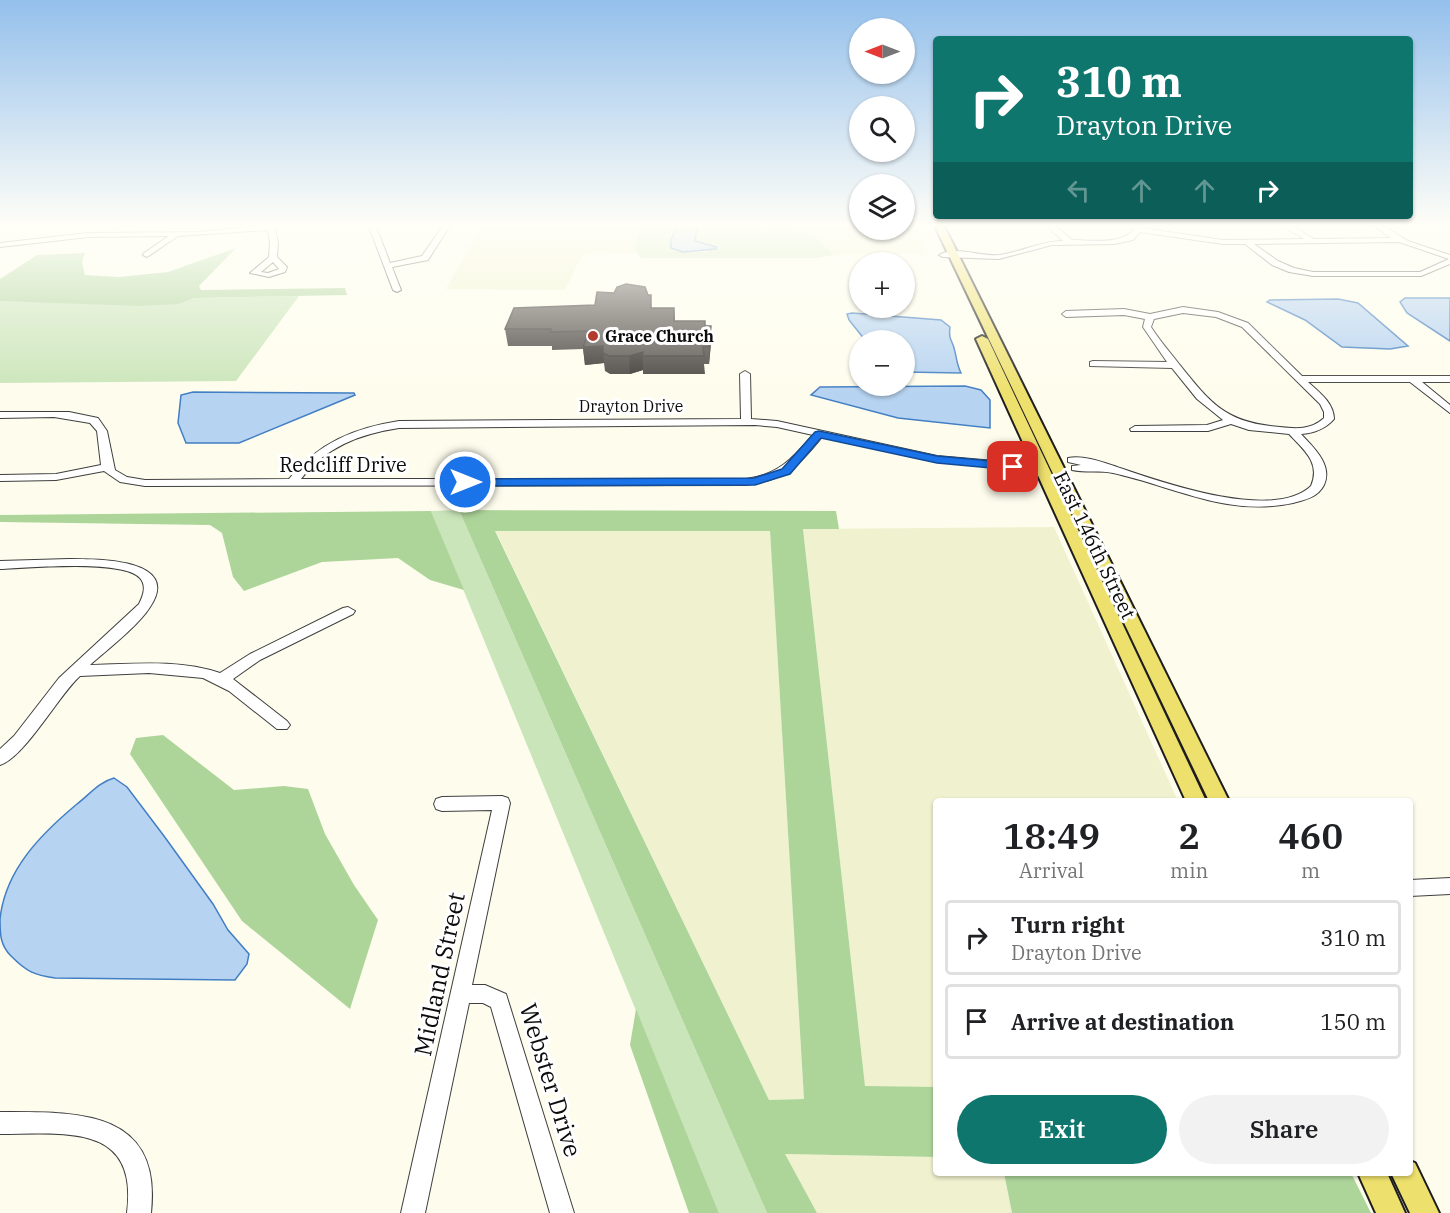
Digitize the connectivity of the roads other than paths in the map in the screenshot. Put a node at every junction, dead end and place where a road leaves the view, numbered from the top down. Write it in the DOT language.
graph roads {
  1 [pos="393,281"];
  2 [pos="962,281"];
  3 [pos="964,281"];
  4 [pos="397,290"];
  5 [pos="1066,314"];
  6 [pos="1150,316"];
  7 [pos="1093,364"];
  8 [pos="1175,365"];
  9 [pos="745,375"];
  10 [pos="1299,379"];
  11 [pos="1412,379"];
  12 [pos="1450,379"];
  13 [pos="1450,410"];
  14 [pos="0,415"];
  15 [pos="1231,421"];
  16 [pos="746,422"];
  17 [pos="1135,429"];
  18 [pos="1293,432"];
  19 [pos="819,434"];
  20 [pos="1027,464"];
  21 [pos="1074,464"];
  22 [pos="107,467"];
  23 [pos="0,478"];
  24 [pos="293,483"];
  25 [pos="0,565"];
  26 [pos="348,611"];
  27 [pos="75,671"];
  28 [pos="222,679"];
  29 [pos="282,725"];
  30 [pos="0,759"];
  31 [pos="1195,798"];
  32 [pos="1219,798"];
  33 [pos="442,804"];
  34 [pos="1450,886"];
  35 [pos="1413,888"];
  36 [pos="461,994"];
  37 [pos="0,1123"];
  38 [pos="1373,1176"];
  39 [pos="1406,1176"];
  40 [pos="139,1213"];
  41 [pos="412,1213"];
  42 [pos="562,1213"];
  43 [pos="1391,1213"];
  44 [pos="1425,1213"];
  1 -- 4 [label="street"];
  2 -- 31 [label="main road, East 146th Street"];
  3 -- 32 [label="main road, East 146th Street"];
  5 -- 6 [label="street"];
  6 -- 8 [label="street"];
  6 -- 10 [label="street"];
  7 -- 8 [label="street"];
  8 -- 15 [label="street"];
  9 -- 16 [label="street"];
  10 -- 11 [label="street"];
  10 -- 18 [label="street"];
  11 -- 12 [label="street"];
  11 -- 13 [label="street"];
  14 -- 22 [label="street"];
  15 -- 17 [label="street"];
  15 -- 18 [label="street"];
  16 -- 19 [label="street, Drayton Drive"];
  16 -- 24 [label="street, Drayton Drive"];
  18 -- 21 [label="street"];
  19 -- 20 [label="street, Drayton Drive"];
  19 -- 24 [label="street, Redcliff Drive"];
  22 -- 23 [label="street"];
  22 -- 24 [label="street, Redcliff Drive"];
  25 -- 27 [label="street"];
  26 -- 28 [label="street"];
  27 -- 28 [label="street"];
  27 -- 30 [label="street"];
  28 -- 29 [label="street"];
  33 -- 36 [label="street, Midland Street"];
  34 -- 35 [label="street"];
  36 -- 41 [label="street, Midland Street"];
  36 -- 42 [label="street, Webster Drive"];
  37 -- 40 [label="street"];
  38 -- 43 [label="main road"];
  39 -- 44 [label="main road"];
}
